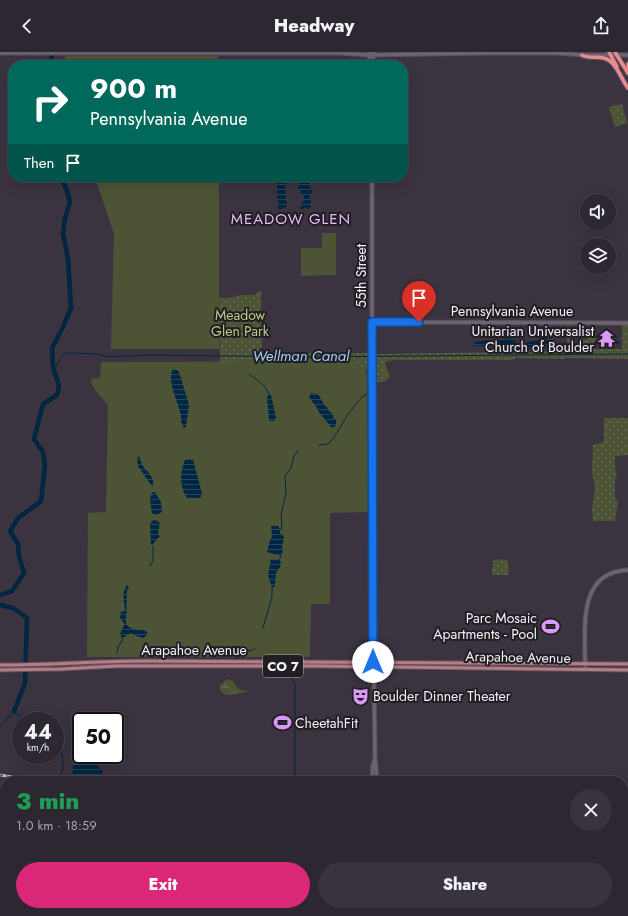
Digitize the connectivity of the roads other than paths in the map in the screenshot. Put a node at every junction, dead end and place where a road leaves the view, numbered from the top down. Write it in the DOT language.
graph roads {
  1 [pos="345,52"];
  2 [pos="0,53"];
  3 [pos="49,53"];
  4 [pos="54,53"];
  5 [pos="338,53"];
  6 [pos="609,53"];
  7 [pos="616,53"];
  8 [pos="371,54"];
  9 [pos="582,55"];
  10 [pos="628,55"];
  11 [pos="628,64"];
  12 [pos="628,69"];
  13 [pos="628,73"];
  14 [pos="628,87"];
  15 [pos="372,182"];
  16 [pos="372,322"];
  17 [pos="628,322"];
  18 [pos="628,570"];
  19 [pos="373,662"];
  20 [pos="585,663"];
  21 [pos="628,664"];
  22 [pos="0,665"];
  23 [pos="373,667"];
  24 [pos="585,669"];
  25 [pos="0,670"];
  26 [pos="628,670"];
  27 [pos="374,759"];
  28 [pos="372,776"];
  29 [pos="377,776"];
  1 -- 5 [label="main road"];
  2 -- 3 [label="main road"];
  3 -- 4 [label="main road"];
  4 -- 5 [label="main road"];
  5 -- 8 [label="main road"];
  6 -- 7 [label="main road"];
  6 -- 9 [label="main road"];
  6 -- 14 [label="highway"];
  7 -- 10 [label="main road"];
  7 -- 13 [label="highway"];
  8 -- 9 [label="main road"];
  9 -- 14 [label="highway"];
  11 -- 12 [label="highway"];
  15 -- 16 [label="main road, 55th Street"];
  16 -- 17 [label="main road, Pennsylvania Avenue"];
  16 -- 19 [label="main road, 55th Street"];
  18 -- 20 [label="main road"];
  19 -- 20 [label="main road, Arapahoe Avenue / CO 7"];
  19 -- 22 [label="main road, Arapahoe Avenue / CO 7"];
  19 -- 23 [label="main road, 55th Street"];
  20 -- 21 [label="main road, Arapahoe Avenue / CO 7"];
  20 -- 24 [label="main road"];
  23 -- 24 [label="main road, Arapahoe Avenue / CO 7"];
  23 -- 25 [label="main road, Arapahoe Avenue / CO 7"];
  23 -- 27 [label="main road, 55th Street"];
  24 -- 26 [label="main road, Arapahoe Avenue / CO 7"];
  27 -- 28 [label="main road, 55th Street"];
  27 -- 29 [label="main road, 55th Street"];
}
